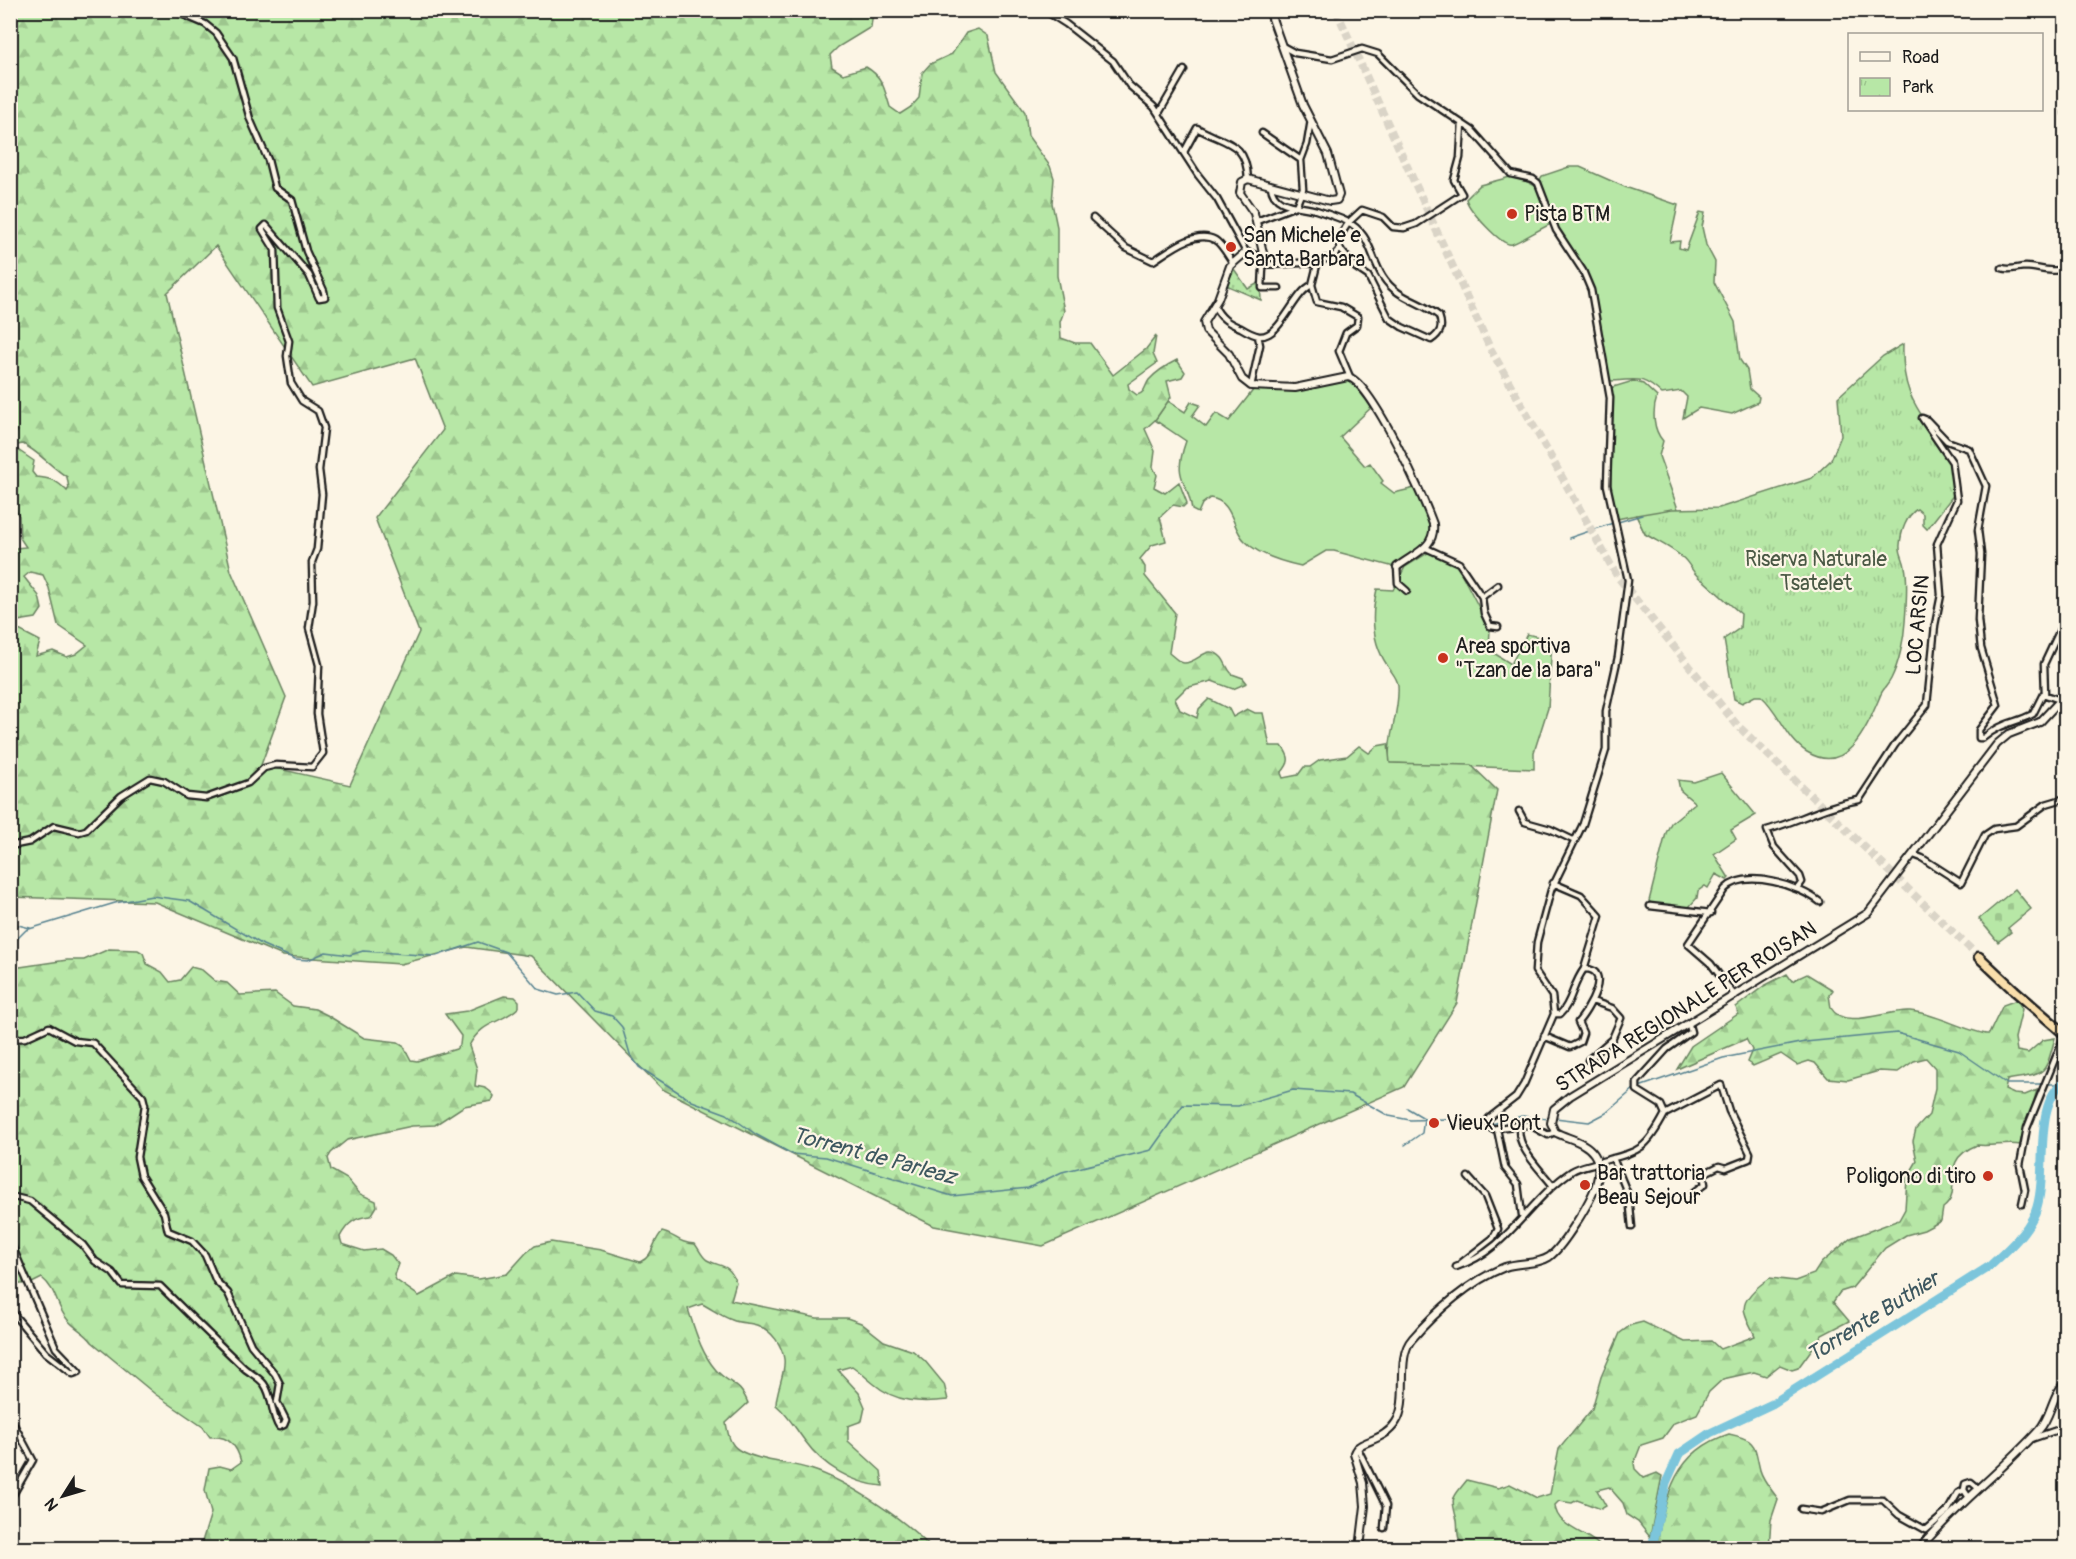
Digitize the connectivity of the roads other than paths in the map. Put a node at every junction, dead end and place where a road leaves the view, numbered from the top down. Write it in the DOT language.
graph roads {
  1 [pos="172,10"];
  2 [pos="1044,10"];
  3 [pos="1269,10"];
  4 [pos="1284,47"];
  5 [pos="1184,70"];
  6 [pos="1159,113"];
  7 [pos="1311,120"];
  8 [pos="1462,123"];
  9 [pos="1262,133"];
  10 [pos="1184,152"];
  11 [pos="1300,160"];
  12 [pos="1248,179"];
  13 [pos="1271,186"];
  14 [pos="1301,194"];
  15 [pos="1296,206"];
  16 [pos="1093,218"];
  17 [pos="1257,221"];
  18 [pos="1349,222"];
  19 [pos="1340,249"];
  20 [pos="1246,252"];
  21 [pos="1261,260"];
  22 [pos="1233,263"];
  23 [pos="1317,265"];
  24 [pos="2002,268"];
  25 [pos="2066,269"];
  26 [pos="1312,285"];
  27 [pos="1279,288"];
  28 [pos="1214,305"];
  29 [pos="1258,336"];
  30 [pos="1350,377"];
  31 [pos="1251,386"];
  32 [pos="1426,548"];
  33 [pos="1397,567"];
  34 [pos="1498,585"];
  35 [pos="1407,591"];
  36 [pos="1482,597"];
  37 [pos="2066,617"];
  38 [pos="1498,627"];
  39 [pos="2045,694"];
  40 [pos="2066,694"];
  41 [pos="2060,700"];
  42 [pos="2066,798"];
  43 [pos="1519,812"];
  44 [pos="1575,841"];
  45 [pos="10,846"];
  46 [pos="1914,855"];
  47 [pos="1554,881"];
  48 [pos="1797,889"];
  49 [pos="1820,902"];
  50 [pos="1650,906"];
  51 [pos="1711,913"];
  52 [pos="1979,957"];
  53 [pos="1584,969"];
  54 [pos="1735,996"];
  55 [pos="1592,1002"];
  56 [pos="1554,1014"];
  57 [pos="1689,1025"];
  58 [pos="2066,1034"];
  59 [pos="1544,1036"];
  60 [pos="10,1039"];
  61 [pos="1588,1060"];
  62 [pos="1665,1113"];
  63 [pos="1520,1125"];
  64 [pos="1497,1129"];
  65 [pos="1555,1132"];
  66 [pos="1613,1158"];
  67 [pos="1598,1163"];
  68 [pos="1468,1177"];
  69 [pos="1553,1186"];
  70 [pos="10,1196"];
  71 [pos="1685,1199"];
  72 [pos="2022,1204"];
  73 [pos="1522,1215"];
  74 [pos="1632,1227"];
  75 [pos="10,1241"];
  76 [pos="10,1310"];
  77 [pos="2066,1382"];
  78 [pos="10,1417"];
  79 [pos="2066,1427"];
  80 [pos="2031,1439"];
  81 [pos="1357,1447"];
  82 [pos="1977,1487"];
  83 [pos="1966,1493"];
  84 [pos="10,1500"];
  85 [pos="1801,1509"];
  86 [pos="1384,1528"];
  87 [pos="1360,1548"];
  88 [pos="1920,1548"];
  1 -- 45 [label="street"];
  2 -- 6 [label="street"];
  3 -- 4 [label="main road"];
  4 -- 7 [label="main road"];
  4 -- 8 [label="street"];
  5 -- 6 [label="street"];
  6 -- 10 [label="street"];
  7 -- 11 [label="street"];
  7 -- 14 [label="main road"];
  8 -- 18 [label="street"];
  8 -- 44 [label="street"];
  9 -- 11 [label="street"];
  10 -- 12 [label="street"];
  10 -- 20 [label="street"];
  11 -- 14 [label="street"];
  12 -- 13 [label="main road"];
  12 -- 17 [label="main road"];
  13 -- 14 [label="main road"];
  13 -- 15 [label="street"];
  14 -- 15 [label="street"];
  15 -- 17 [label="street"];
  15 -- 18 [label="street"];
  16 -- 22 [label="street"];
  17 -- 21 [label="main road"];
  18 -- 19 [label="street"];
  18 -- 19 [label="street"];
  19 -- 23 [label="street"];
  20 -- 21 [label="main road"];
  20 -- 22 [label="main road"];
  21 -- 23 [label="street"];
  21 -- 27 [label="street"];
  22 -- 28 [label="main road"];
  23 -- 26 [label="street"];
  24 -- 25 [label="street"];
  26 -- 29 [label="street"];
  26 -- 30 [label="street"];
  28 -- 29 [label="street"];
  28 -- 31 [label="main road"];
  29 -- 31 [label="street"];
  30 -- 31 [label="main road"];
  30 -- 32 [label="main road"];
  32 -- 33 [label="main road"];
  32 -- 36 [label="street"];
  33 -- 35 [label="street"];
  34 -- 36 [label="street"];
  36 -- 38 [label="street"];
  37 -- 39 [label="street"];
  39 -- 41 [label="street"];
  39 -- 48 [label="street, LOC ARSIN"];
  40 -- 41 [label="main road, STRADA REGIONALE PER ROISAN"];
  41 -- 46 [label="main road, STRADA REGIONALE PER ROISAN"];
  42 -- 46 [label="street"];
  43 -- 44 [label="street"];
  44 -- 47 [label="street"];
  46 -- 54 [label="main road, STRADA REGIONALE PER ROISAN"];
  47 -- 53 [label="street"];
  47 -- 56 [label="street"];
  48 -- 49 [label="street"];
  48 -- 51 [label="street"];
  50 -- 51 [label="street"];
  51 -- 54 [label="street"];
  52 -- 58 [label="highway, bridge"];
  53 -- 55 [label="street"];
  53 -- 56 [label="street"];
  54 -- 57 [label="main road, STRADA REGIONALE PER ROISAN"];
  55 -- 59 [label="street"];
  55 -- 61 [label="street"];
  56 -- 59 [label="street"];
  57 -- 62 [label="street"];
  57 -- 65 [label="main road, STRADA REGIONALE PER ROISAN"];
  58 -- 72 [label="street"];
  59 -- 64 [label="street"];
  60 -- 70 [label="street"];
  62 -- 66 [label="street"];
  62 -- 71 [label="street"];
  63 -- 64 [label="street"];
  63 -- 65 [label="street"];
  63 -- 69 [label="street"];
  64 -- 73 [label="street"];
  65 -- 67 [label="main road"];
  66 -- 67 [label="street"];
  66 -- 74 [label="street"];
  67 -- 69 [label="street"];
  67 -- 81 [label="main road"];
  68 -- 73 [label="street"];
  69 -- 73 [label="street"];
  75 -- 76 [label="street"];
  77 -- 80 [label="main road"];
  78 -- 84 [label="street"];
  79 -- 80 [label="street"];
  80 -- 82 [label="main road"];
  81 -- 86 [label="street"];
  81 -- 87 [label="main road"];
  82 -- 83 [label="main road"];
  82 -- 83 [label="street"];
  83 -- 85 [label="street"];
  83 -- 88 [label="main road"];
}
